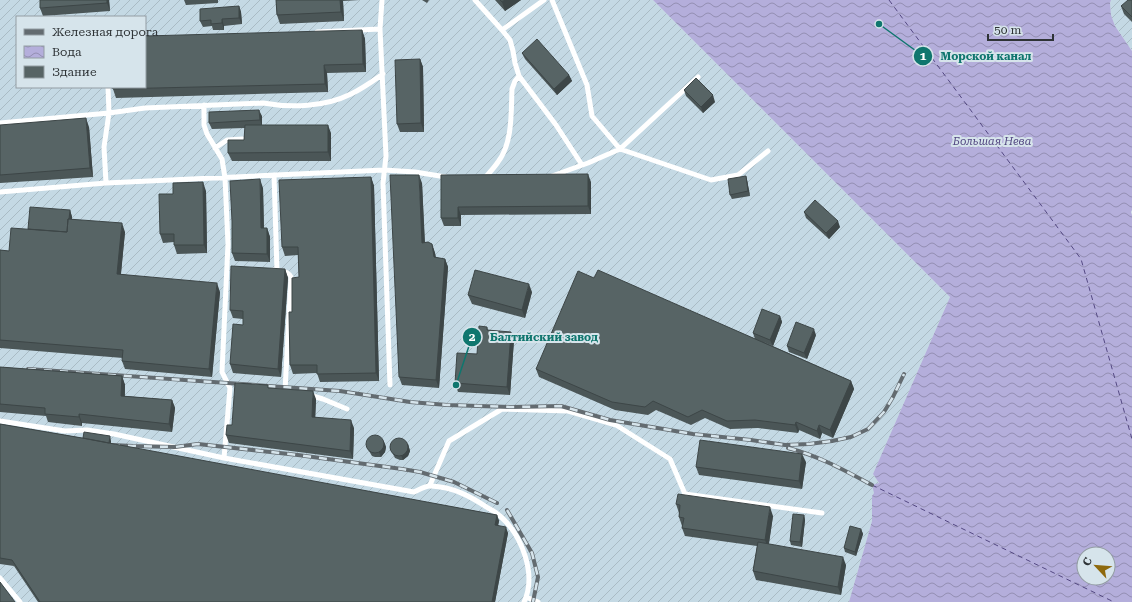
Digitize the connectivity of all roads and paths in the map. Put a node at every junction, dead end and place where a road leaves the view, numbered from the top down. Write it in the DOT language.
graph roads {
  1 [pos="382,0"];
  2 [pos="475,0"];
  3 [pos="544,0"];
  4 [pos="552,0"];
  5 [pos="380,29"];
  6 [pos="502,30"];
  7 [pos="310,32"];
  8 [pos="383,74"];
  9 [pos="519,76"];
  10 [pos="698,77"];
  11 [pos="108,88"];
  12 [pos="204,106"];
  13 [pos="109,113"];
  14 [pos="0,123"];
  15 [pos="243,140"];
  16 [pos="215,148"];
  17 [pos="620,149"];
  18 [pos="768,151"];
  19 [pos="582,165"];
  20 [pos="384,170"];
  21 [pos="274,175"];
  22 [pos="546,176"];
  23 [pos="225,178"];
  24 [pos="454,179"];
  25 [pos="476,179"];
  26 [pos="483,179"];
  27 [pos="491,179"];
  28 [pos="106,183"];
  29 [pos="0,192"];
  30 [pos="227,268"];
  31 [pos="234,268"];
  32 [pos="270,270"];
  33 [pos="277,270"];
  34 [pos="390,385"];
  35 [pos="230,388"];
  36 [pos="238,388"];
  37 [pos="277,391"];
  38 [pos="285,391"];
  39 [pos="292,392"];
  40 [pos="306,394"];
  41 [pos="347,409"];
  42 [pos="0,421"];
  43 [pos="224,458"];
  44 [pos="430,485"];
  45 [pos="822,513"];
  46 [pos="0,578"];
  47 [pos="525,600"];
  48 [pos="20,602"];
  49 [pos="538,602"];
  1 -- 5 [label="lane"];
  2 -- 6 [label="lane"];
  3 -- 6 [label="lane"];
  4 -- 17 [label="lane"];
  5 -- 7 [label="lane"];
  5 -- 8 [label="lane"];
  6 -- 9 [label="lane"];
  8 -- 12 [label="lane"];
  8 -- 20 [label="lane"];
  9 -- 19 [label="lane"];
  9 -- 26 [label="lane"];
  10 -- 17 [label="lane"];
  11 -- 13 [label="lane"];
  12 -- 13 [label="lane"];
  12 -- 16 [label="lane"];
  13 -- 14 [label="lane"];
  13 -- 28 [label="lane"];
  15 -- 16 [label="lane"];
  16 -- 23 [label="lane"];
  17 -- 18 [label="lane"];
  17 -- 19 [label="lane"];
  19 -- 22 [label="lane"];
  20 -- 21 [label="lane"];
  20 -- 24 [label="lane"];
  20 -- 34 [label="lane"];
  21 -- 23 [label="lane"];
  21 -- 33 [label="lane"];
  23 -- 28 [label="lane"];
  23 -- 30 [label="lane"];
  25 -- 26 [label="lane"];
  26 -- 27 [label="lane"];
  28 -- 29 [label="lane"];
  30 -- 31 [label="lane"];
  30 -- 35 [label="lane"];
  32 -- 33 [label="lane"];
  33 -- 38 [label="lane"];
  35 -- 36 [label="lane"];
  35 -- 43 [label="lane"];
  37 -- 38 [label="lane"];
  38 -- 39 [label="lane"];
  40 -- 41 [label="lane"];
  42 -- 43 [label="lane"];
  43 -- 44 [label="lane"];
  44 -- 45 [label="lane"];
  44 -- 47 [label="lane"];
  46 -- 48 [label="lane"];
  47 -- 49 [label="lane"];
}
